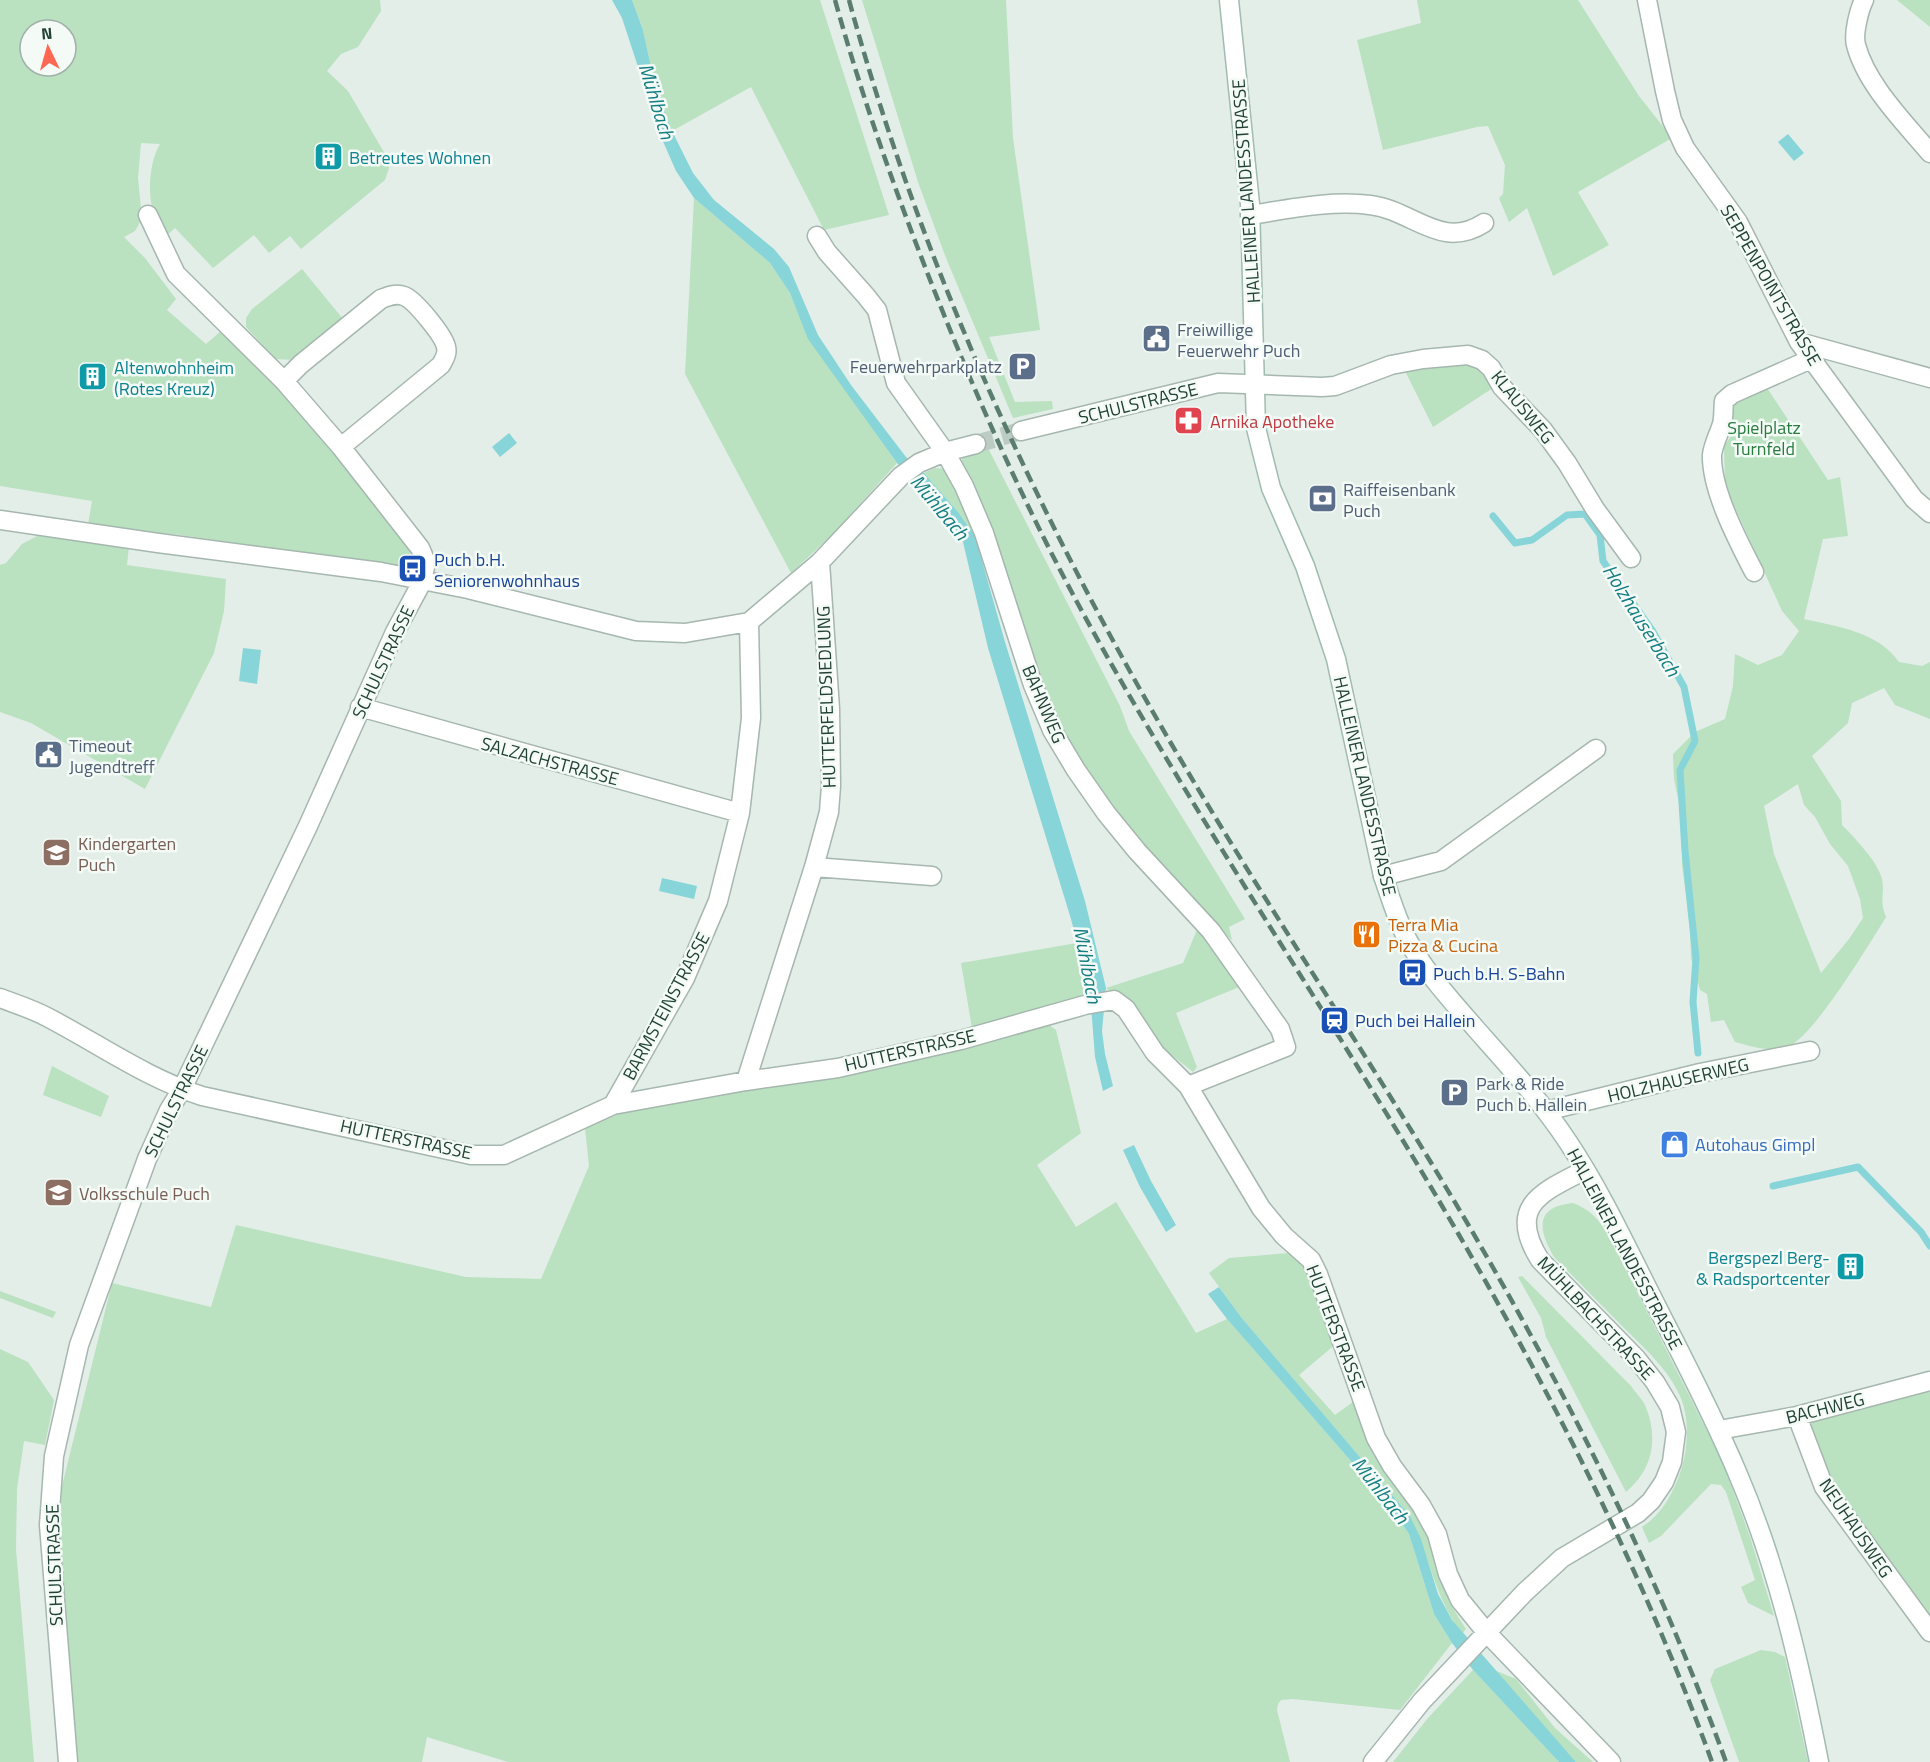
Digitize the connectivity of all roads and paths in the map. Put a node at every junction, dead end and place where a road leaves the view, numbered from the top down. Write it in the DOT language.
graph roads {
  1 [pos="1229,0"];
  2 [pos="1647,0"];
  3 [pos="1864,0"];
  4 [pos="1930,153"];
  5 [pos="1250,215"];
  6 [pos="148,216"];
  7 [pos="1484,224"];
  8 [pos="817,236"];
  9 [pos="1799,342"];
  10 [pos="1811,359"];
  11 [pos="1930,378"];
  12 [pos="284,381"];
  13 [pos="1256,384"];
  14 [pos="1021,431"];
  15 [pos="976,444"];
  16 [pos="341,447"];
  17 [pos="945,452"];
  18 [pos="1930,513"];
  19 [pos="0,520"];
  20 [pos="1631,558"];
  21 [pos="820,562"];
  22 [pos="1754,572"];
  23 [pos="422,582"];
  24 [pos="749,621"];
  25 [pos="360,707"];
  26 [pos="1596,749"];
  27 [pos="740,813"];
  28 [pos="814,867"];
  29 [pos="932,876"];
  30 [pos="1383,876"];
  31 [pos="0,998"];
  32 [pos="1810,1051"];
  33 [pos="746,1081"];
  34 [pos="1188,1086"];
  35 [pos="182,1089"];
  36 [pos="613,1105"];
  37 [pos="1546,1111"];
  38 [pos="1585,1170"];
  39 [pos="1930,1381"];
  40 [pos="1797,1416"];
  41 [pos="1719,1430"];
  42 [pos="1930,1632"];
  43 [pos="1482,1638"];
  44 [pos="68,1762"];
  45 [pos="1373,1762"];
  46 [pos="1611,1762"];
  47 [pos="1819,1762"];
  1 -- 5 [label="street, HALLEINER LANDESSTRASSE"];
  2 -- 9 [label="street, SEPPENPOINTSTRASSE"];
  3 -- 4 [label="street"];
  5 -- 7 [label="street"];
  5 -- 13 [label="street, HALLEINER LANDESSTRASSE"];
  6 -- 12 [label="street"];
  8 -- 17 [label="street, BAHNWEG"];
  9 -- 10 [label="street, SEPPENPOINTSTRASSE"];
  9 -- 11 [label="street"];
  10 -- 18 [label="street, SEPPENPOINTSTRASSE"];
  10 -- 22 [label="street"];
  12 -- 16 [label="street"];
  12 -- 16 [label="street"];
  13 -- 14 [label="street, SCHULSTRASSE"];
  13 -- 20 [label="street, KLAUSWEG"];
  13 -- 30 [label="street, HALLEINER LANDESSTRASSE"];
  15 -- 17 [label="street, SCHULSTRASSE"];
  16 -- 23 [label="street"];
  17 -- 21 [label="street, SCHULSTRASSE"];
  17 -- 34 [label="street, BAHNWEG"];
  19 -- 23 [label="street, SCHULSTRASSE"];
  21 -- 24 [label="street, SCHULSTRASSE"];
  21 -- 28 [label="street, HUTTERFELDSIEDLUNG"];
  23 -- 24 [label="street, SCHULSTRASSE"];
  23 -- 25 [label="street, SCHULSTRASSE"];
  24 -- 27 [label="street, BARMSTEINSTRASSE"];
  25 -- 27 [label="street, SALZACHSTRASSE"];
  25 -- 35 [label="street, SCHULSTRASSE"];
  26 -- 30 [label="street"];
  27 -- 36 [label="street, BARMSTEINSTRASSE"];
  28 -- 29 [label="street"];
  28 -- 33 [label="street, HUTTERFELDSIEDLUNG"];
  30 -- 37 [label="street, HALLEINER LANDESSTRASSE"];
  31 -- 35 [label="street, HUTTERSTRASSE"];
  32 -- 37 [label="street, HOLZHAUSERWEG"];
  33 -- 34 [label="street, HUTTERSTRASSE"];
  33 -- 36 [label="street, HUTTERSTRASSE"];
  34 -- 43 [label="street, HUTTERSTRASSE"];
  35 -- 36 [label="street, HUTTERSTRASSE"];
  35 -- 44 [label="street, SCHULSTRASSE"];
  37 -- 38 [label="street, HALLEINER LANDESSTRASSE"];
  38 -- 41 [label="street, HALLEINER LANDESSTRASSE"];
  38 -- 43 [label="street, MÜHLBACHSTRASSE"];
  39 -- 40 [label="street, BACHWEG"];
  40 -- 41 [label="street, BACHWEG"];
  40 -- 42 [label="street, NEUHAUSWEG"];
  41 -- 47 [label="street, HALLEINER LANDESSTRASSE"];
  43 -- 45 [label="street, MÜHLBACHSTRASSE"];
  43 -- 46 [label="street, HUTTERSTRASSE"];
}
